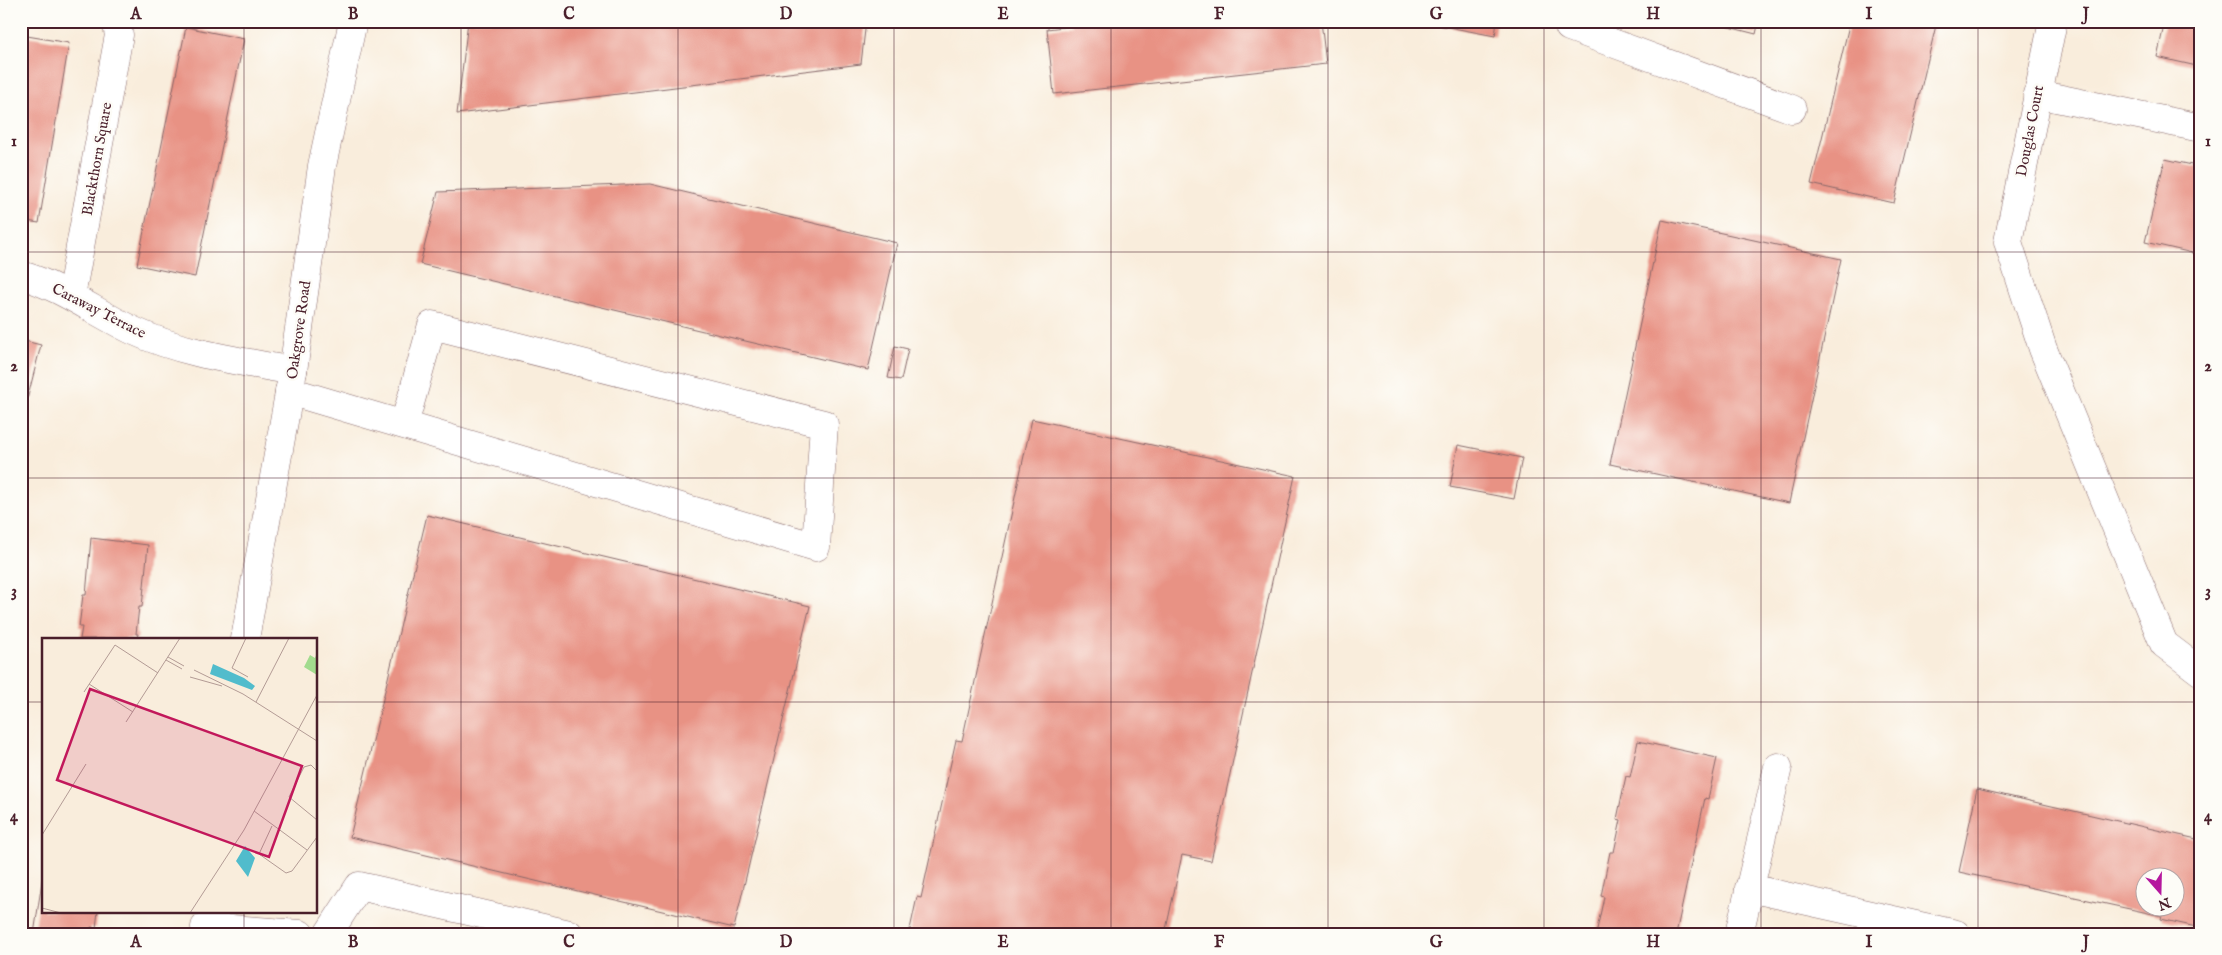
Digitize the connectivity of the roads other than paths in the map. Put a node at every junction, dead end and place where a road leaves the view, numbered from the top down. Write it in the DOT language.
graph roads {
  1 [pos="116,21"];
  2 [pos="353,21"];
  3 [pos="2053,21"];
  4 [pos="1569,27"];
  5 [pos="2037,94"];
  6 [pos="1792,109"];
  7 [pos="2201,128"];
  8 [pos="21,275"];
  9 [pos="71,296"];
  10 [pos="291,382"];
  11 [pos="404,425"];
  12 [pos="245,638"];
  13 [pos="2201,672"];
  14 [pos="1778,767"];
  15 [pos="1749,888"];
  16 [pos="206,924"];
  17 [pos="300,934"];
  18 [pos="328,934"];
  19 [pos="569,934"];
  20 [pos="1739,934"];
  21 [pos="1956,934"];
  1 -- 9 [label="street, Blackthorn Square"];
  2 -- 10 [label="street, Oakgrove Road"];
  3 -- 5 [label="street, Douglas Court"];
  4 -- 6 [label="street"];
  5 -- 7 [label="street"];
  5 -- 13 [label="street, Douglas Court"];
  8 -- 9 [label="street, Caraway Terrace"];
  9 -- 10 [label="street, Caraway Terrace"];
  10 -- 11 [label="street, Caraway Terrace"];
  10 -- 12 [label="street, Oakgrove Road"];
  11 -- 11 [label="street, Caraway Terrace"];
  14 -- 15 [label="street"];
  15 -- 20 [label="street"];
  15 -- 21 [label="street"];
  16 -- 17 [label="street"];
  18 -- 19 [label="street"];
}
